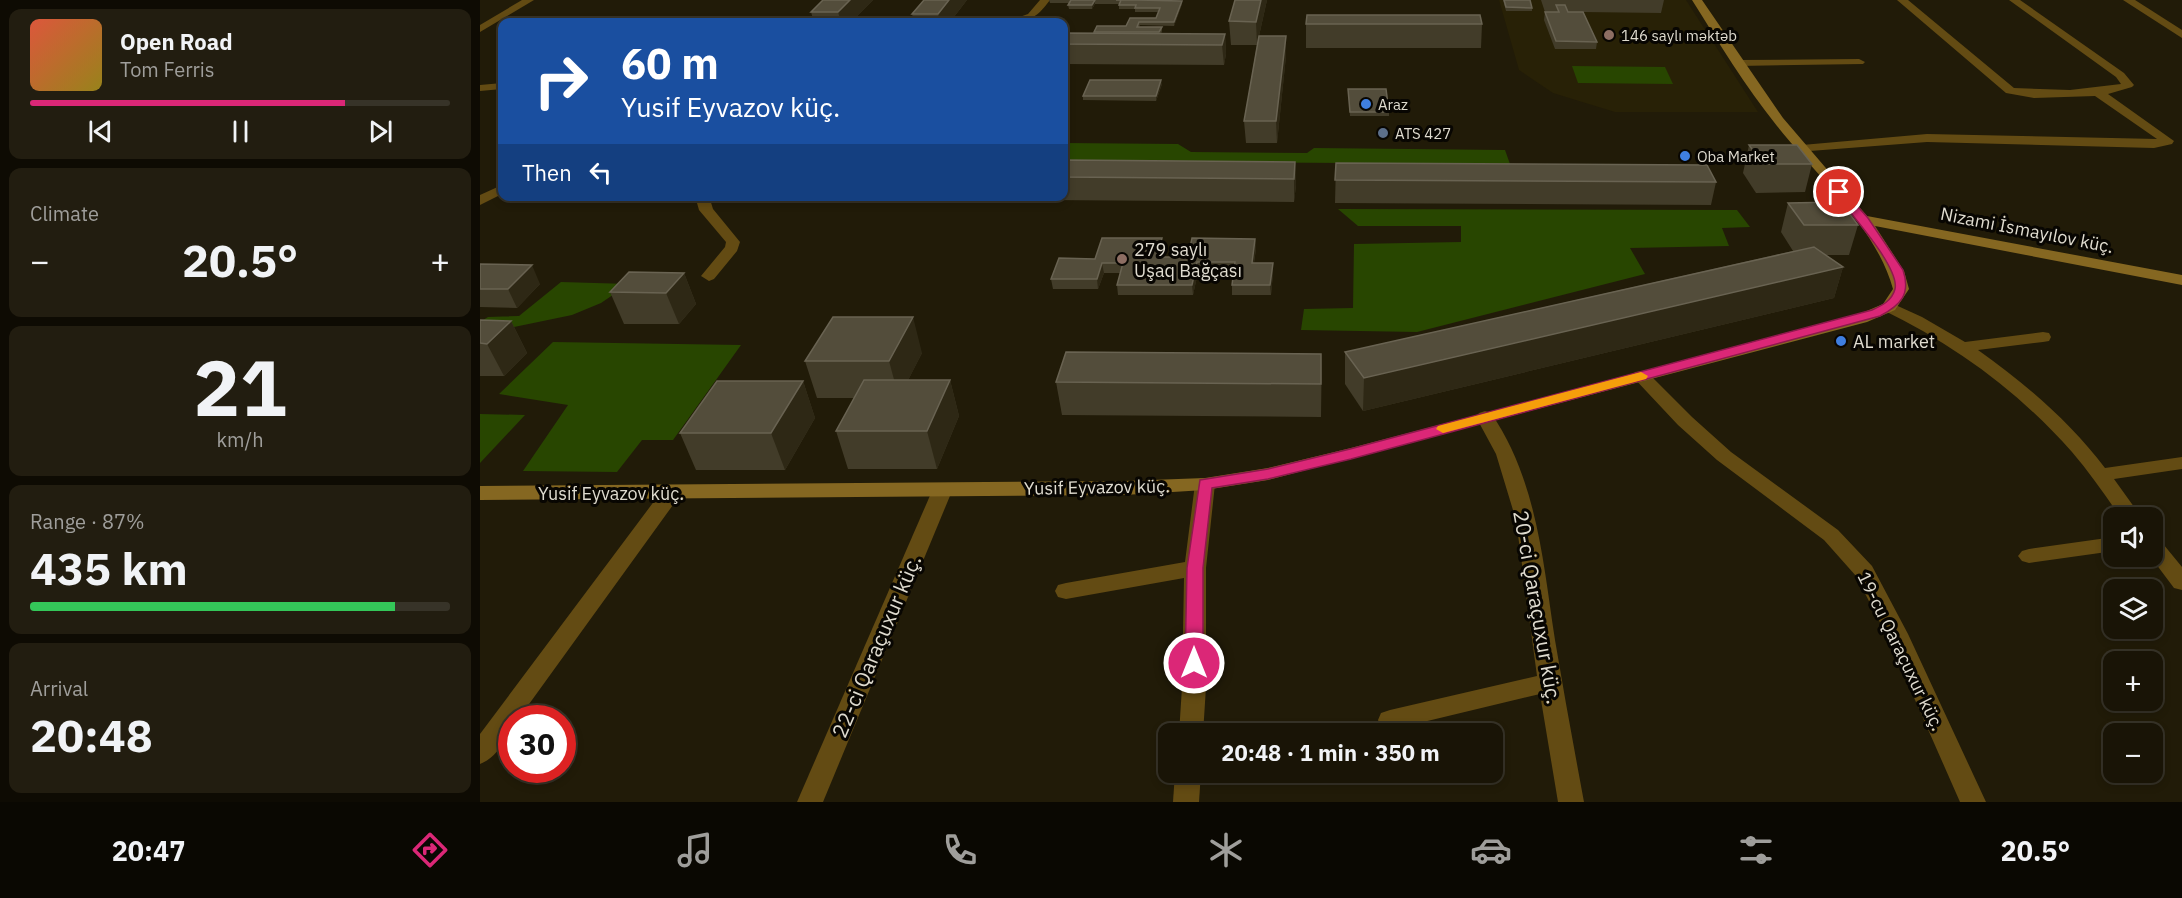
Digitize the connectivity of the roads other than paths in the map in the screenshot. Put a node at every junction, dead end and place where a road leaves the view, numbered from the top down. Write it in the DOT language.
graph roads {
  1 [pos="530,0"];
  2 [pos="1045,0"];
  3 [pos="1697,0"];
  4 [pos="1902,0"];
  5 [pos="2014,0"];
  6 [pos="2128,0"];
  7 [pos="499,18"];
  8 [pos="1026,18"];
  9 [pos="498,19"];
  10 [pos="480,29"];
  11 [pos="2182,35"];
  12 [pos="1859,62"];
  13 [pos="1738,63"];
  14 [pos="498,86"];
  15 [pos="498,87"];
  16 [pos="480,88"];
  17 [pos="2097,92"];
  18 [pos="480,100"];
  19 [pos="1802,149"];
  20 [pos="498,191"];
  21 [pos="480,201"];
  22 [pos="703,201"];
  23 [pos="1864,220"];
  24 [pos="709,276"];
  25 [pos="2182,280"];
  26 [pos="1889,307"];
  27 [pos="2043,337"];
  28 [pos="1964,347"];
  29 [pos="1641,376"];
  30 [pos="1485,417"];
  31 [pos="2182,463"];
  32 [pos="2099,475"];
  33 [pos="1205,484"];
  34 [pos="942,491"];
  35 [pos="480,493"];
  36 [pos="671,493"];
  37 [pos="2124,507"];
  38 [pos="2103,546"];
  39 [pos="2029,556"];
  40 [pos="2163,558"];
  41 [pos="1195,568"];
  42 [pos="2182,582"];
  43 [pos="1066,591"];
  44 [pos="1550,682"];
  45 [pos="1390,720"];
  46 [pos="1192,723"];
  47 [pos="480,753"];
  48 [pos="1187,783"];
  49 [pos="810,802"];
  50 [pos="1186,802"];
  51 [pos="1571,802"];
  52 [pos="1973,802"];
  1 -- 7 [label="street"];
  2 -- 8 [label="street"];
  3 -- 13 [label="street"];
  4 -- 17 [label="street"];
  5 -- 17 [label="street"];
  6 -- 11 [label="street"];
  9 -- 10 [label="street"];
  12 -- 13 [label="street"];
  13 -- 19 [label="street"];
  14 -- 16 [label="street"];
  15 -- 18 [label="street"];
  17 -- 19 [label="street"];
  19 -- 23 [label="street"];
  20 -- 21 [label="street"];
  22 -- 24 [label="street"];
  23 -- 25 [label="street, Nizami İsmayılov küç."];
  23 -- 26 [label="street"];
  26 -- 28 [label="street"];
  26 -- 29 [label="street, Yusif Eyvazov küç."];
  27 -- 28 [label="street"];
  28 -- 32 [label="street"];
  29 -- 30 [label="street, Yusif Eyvazov küç."];
  29 -- 52 [label="street, 19-cu Qaraçuxur küç."];
  30 -- 33 [label="street, Yusif Eyvazov küç."];
  30 -- 44 [label="street, 20-ci Qaraçuxur küç."];
  31 -- 32 [label="street"];
  32 -- 37 [label="street"];
  33 -- 34 [label="street, Yusif Eyvazov küç."];
  33 -- 41 [label="street"];
  34 -- 36 [label="street, Yusif Eyvazov küç."];
  34 -- 49 [label="street, 22-ci Qaraçuxur küç."];
  35 -- 36 [label="street, Yusif Eyvazov küç."];
  36 -- 47 [label="street"];
  38 -- 39 [label="street"];
  40 -- 42 [label="street"];
  41 -- 43 [label="street"];
  41 -- 46 [label="street"];
  44 -- 45 [label="street"];
  44 -- 51 [label="street, 20-ci Qaraçuxur küç."];
  48 -- 50 [label="street"];
}
